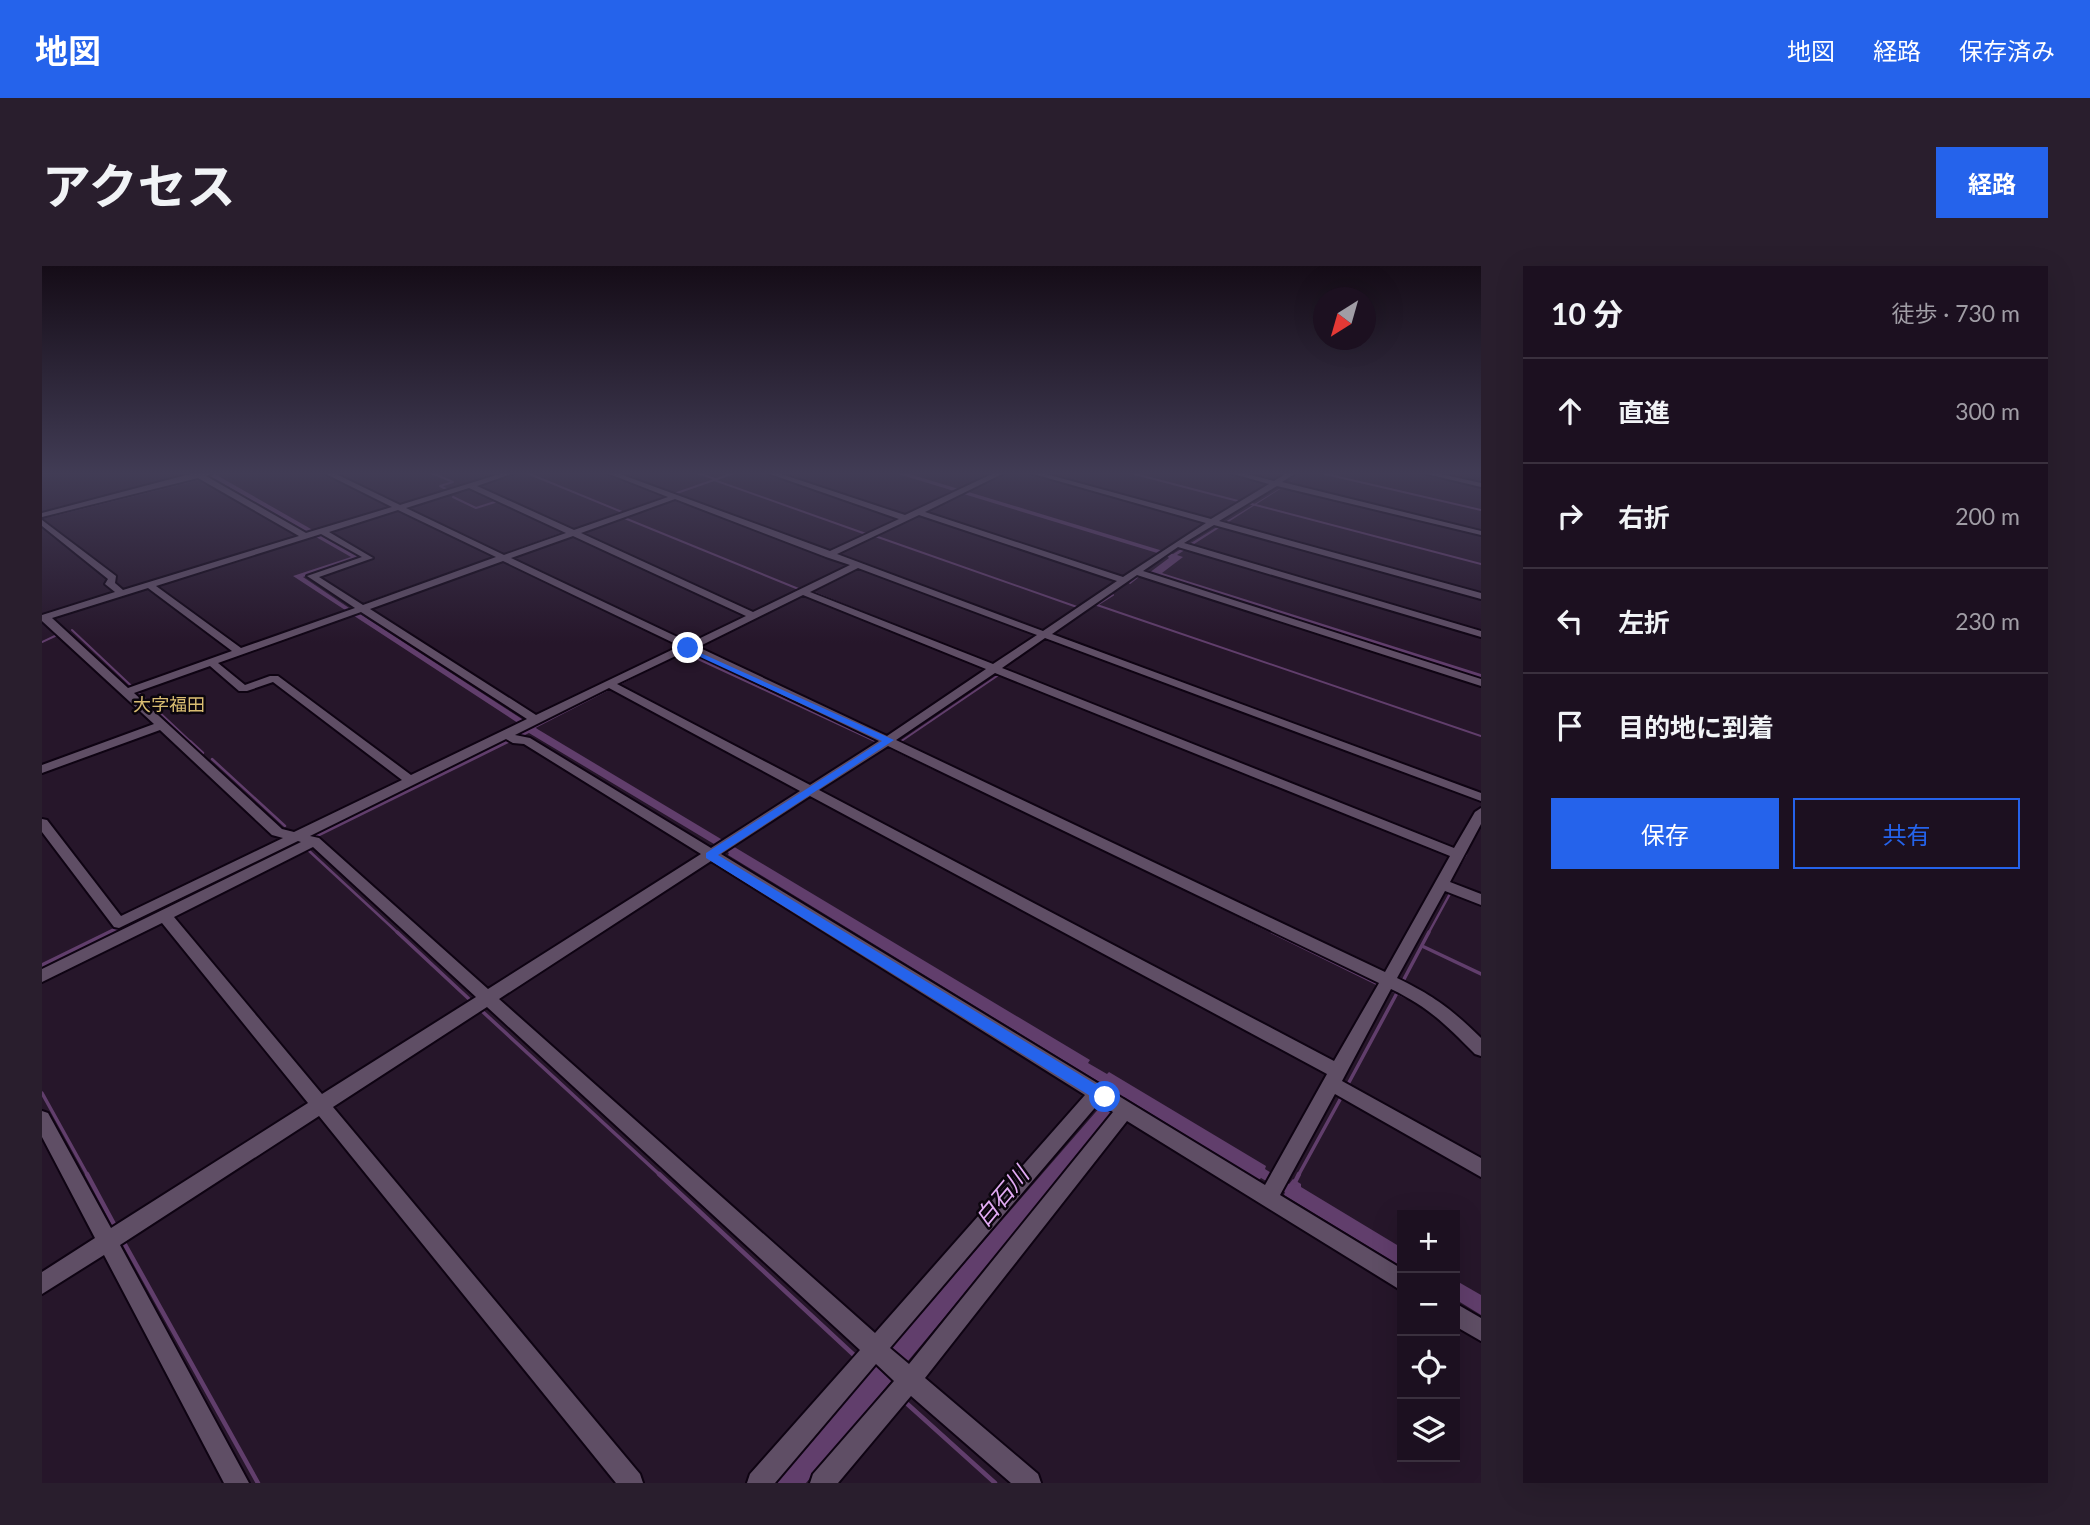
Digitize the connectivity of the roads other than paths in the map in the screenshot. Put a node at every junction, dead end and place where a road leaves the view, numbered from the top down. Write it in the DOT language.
graph roads {
  1 [pos="52,530"];
  2 [pos="306,530"];
  3 [pos="327,530"];
  4 [pos="445,530"];
  5 [pos="566,530"];
  6 [pos="582,530"];
  7 [pos="762,530"];
  8 [pos="881,530"];
  9 [pos="972,530"];
  10 [pos="1208,530"];
  11 [pos="1238,530"];
  12 [pos="573,533"];
  13 [pos="314,534"];
  14 [pos="1183,546"];
  15 [pos="829,555"];
  16 [pos="503,558"];
  17 [pos="857,565"];
  18 [pos="1136,572"];
  19 [pos="1124,580"];
  20 [pos="149,585"];
  21 [pos="803,592"];
  22 [pos="121,593"];
  23 [pos="1481,596"];
  24 [pos="356,609"];
  25 [pos="754,616"];
  26 [pos="44,617"];
  27 [pos="1481,634"];
  28 [pos="1044,635"];
  29 [pos="686,647"];
  30 [pos="240,652"];
  31 [pos="211,662"];
  32 [pos="995,668"];
  33 [pos="1481,683"];
  34 [pos="613,685"];
  35 [pos="132,690"];
  36 [pos="534,721"];
  37 [pos="162,725"];
  38 [pos="514,735"];
  39 [pos="889,740"];
  40 [pos="42,769"];
  41 [pos="411,781"];
  42 [pos="811,790"];
  43 [pos="1481,797"];
  44 [pos="1481,813"];
  45 [pos="42,823"];
  46 [pos="1477,827"];
  47 [pos="306,841"];
  48 [pos="719,849"];
  49 [pos="1457,854"];
  50 [pos="1442,884"];
  51 [pos="1481,900"];
  52 [pos="165,916"];
  53 [pos="42,976"];
  54 [pos="1386,985"];
  55 [pos="488,998"];
  56 [pos="1481,1049"];
  57 [pos="1333,1077"];
  58 [pos="1112,1102"];
  59 [pos="321,1104"];
  60 [pos="42,1119"];
  61 [pos="1481,1168"];
  62 [pos="1274,1187"];
  63 [pos="108,1241"];
  64 [pos="1397,1277"];
  65 [pos="42,1284"];
  66 [pos="1460,1317"];
  67 [pos="1481,1330"];
  68 [pos="870,1356"];
  69 [pos="902,1386"];
  70 [pos="237,1483"];
  71 [pos="631,1483"];
  72 [pos="759,1483"];
  73 [pos="822,1483"];
  74 [pos="1029,1483"];
  1 -- 22 [label="street"];
  2 -- 13 [label="street"];
  3 -- 13 [label="street"];
  4 -- 16 [label="street"];
  5 -- 12 [label="street"];
  6 -- 12 [label="street"];
  7 -- 15 [label="street"];
  8 -- 15 [label="street"];
  9 -- 19 [label="street"];
  10 -- 14 [label="street"];
  11 -- 23 [label="street"];
  12 -- 16 [label="street"];
  12 -- 25 [label="street"];
  13 -- 20 [label="street"];
  13 -- 24 [label="street"];
  14 -- 18 [label="street"];
  14 -- 27 [label="street"];
  15 -- 17 [label="street"];
  16 -- 24 [label="street"];
  16 -- 29 [label="street"];
  17 -- 21 [label="street"];
  17 -- 28 [label="street"];
  18 -- 19 [label="street"];
  18 -- 33 [label="street"];
  19 -- 28 [label="street"];
  20 -- 22 [label="street"];
  20 -- 30 [label="street"];
  21 -- 25 [label="street"];
  21 -- 32 [label="street"];
  22 -- 26 [label="street"];
  24 -- 30 [label="street"];
  24 -- 36 [label="street"];
  25 -- 29 [label="street"];
  26 -- 35 [label="street"];
  28 -- 32 [label="street"];
  28 -- 43 [label="street"];
  29 -- 34 [label="street"];
  29 -- 39 [label="street"];
  30 -- 31 [label="street"];
  31 -- 35 [label="street"];
  31 -- 41 [label="street"];
  32 -- 39 [label="street"];
  32 -- 49 [label="street"];
  34 -- 36 [label="street"];
  34 -- 42 [label="street"];
  35 -- 37 [label="street"];
  36 -- 38 [label="street"];
  37 -- 40 [label="street"];
  37 -- 47 [label="street"];
  38 -- 41 [label="street"];
  38 -- 48 [label="street"];
  39 -- 42 [label="street"];
  39 -- 54 [label="street"];
  41 -- 47 [label="street"];
  42 -- 48 [label="street"];
  42 -- 57 [label="street"];
  44 -- 46 [label="street"];
  45 -- 47 [label="street"];
  46 -- 49 [label="street"];
  47 -- 52 [label="street"];
  47 -- 55 [label="street"];
  48 -- 55 [label="street"];
  48 -- 58 [label="street"];
  49 -- 50 [label="street"];
  50 -- 51 [label="street"];
  50 -- 54 [label="street"];
  52 -- 53 [label="street"];
  52 -- 59 [label="street"];
  54 -- 56 [label="street"];
  54 -- 57 [label="street"];
  55 -- 59 [label="street"];
  55 -- 68 [label="street"];
  57 -- 61 [label="street"];
  57 -- 62 [label="street"];
  58 -- 62 [label="street"];
  58 -- 68 [label="street"];
  58 -- 69 [label="street"];
  59 -- 63 [label="street"];
  59 -- 71 [label="street"];
  60 -- 63 [label="street"];
  62 -- 64 [label="street"];
  63 -- 65 [label="street"];
  63 -- 70 [label="street"];
  66 -- 67 [label="street"];
  68 -- 69 [label="street"];
  68 -- 72 [label="street"];
  69 -- 73 [label="street"];
  69 -- 74 [label="street"];
}
